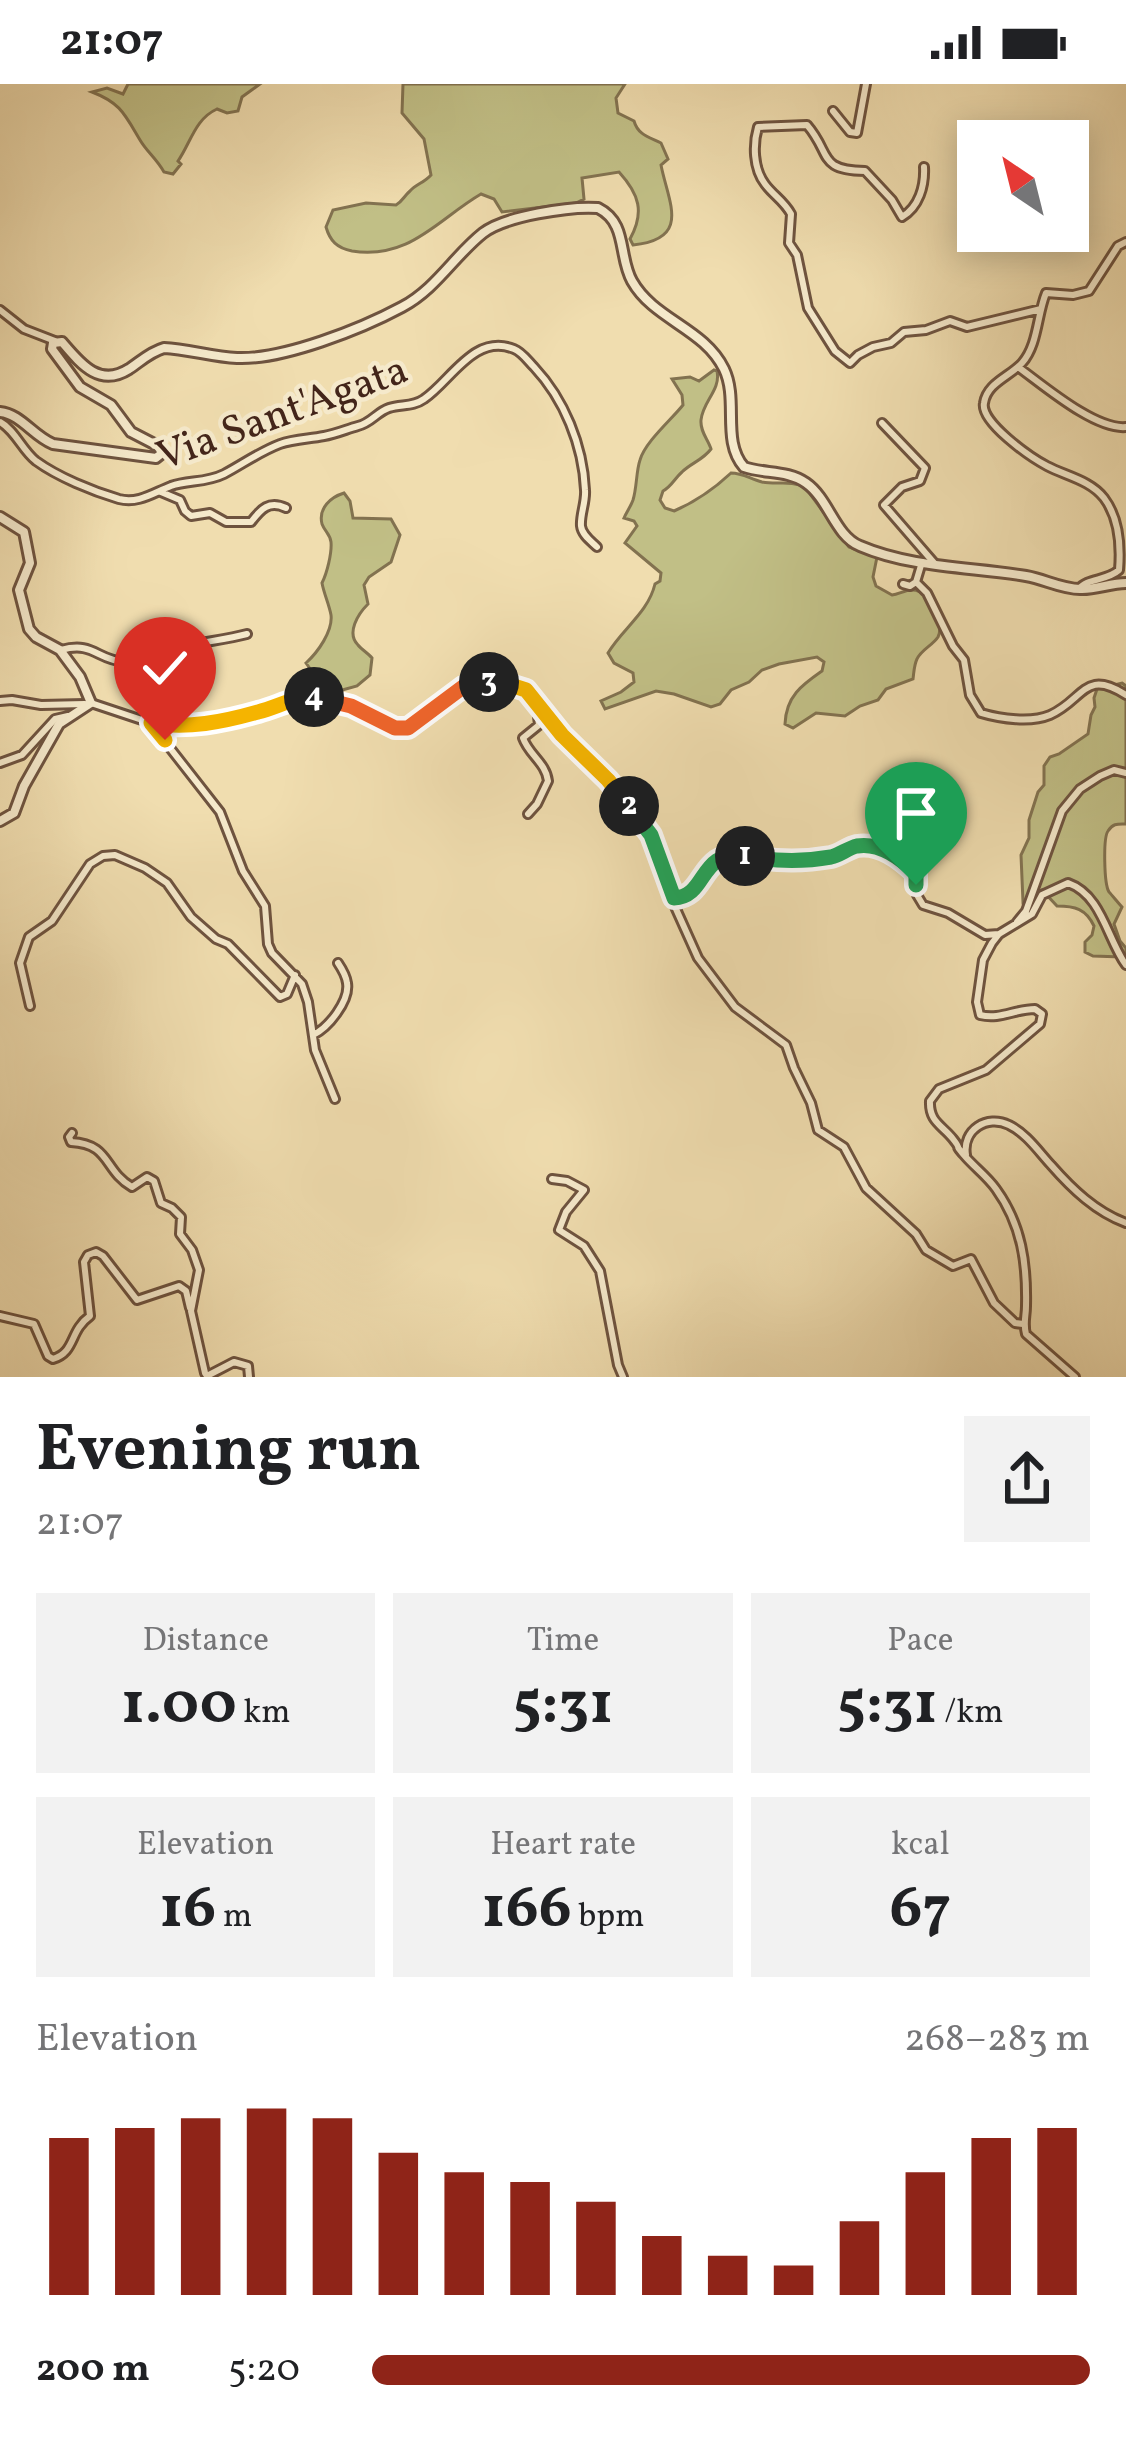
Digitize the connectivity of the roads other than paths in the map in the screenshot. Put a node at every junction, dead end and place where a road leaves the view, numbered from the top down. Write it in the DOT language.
graph roads {
  1 [pos="866,84"];
  2 [pos="833,111"];
  3 [pos="924,167"];
  4 [pos="1126,242"];
  5 [pos="1041,309"];
  6 [pos="0,310"];
  7 [pos="55,341"];
  8 [pos="1018,367"];
  9 [pos="0,412"];
  10 [pos="0,422"];
  11 [pos="882,423"];
  12 [pos="1126,427"];
  13 [pos="161,492"];
  14 [pos="286,508"];
  15 [pos="0,517"];
  16 [pos="597,547"];
  17 [pos="922,562"];
  18 [pos="935,564"];
  19 [pos="916,582"];
  20 [pos="1126,583"];
  21 [pos="903,584"];
  22 [pos="1079,590"];
  23 [pos="247,634"];
  24 [pos="60,650"];
  25 [pos="1126,695"];
  26 [pos="0,701"];
  27 [pos="90,704"];
  28 [pos="537,705"];
  29 [pos="68,716"];
  30 [pos="151,723"];
  31 [pos="0,764"];
  32 [pos="1126,773"];
  33 [pos="528,814"];
  34 [pos="0,821"];
  35 [pos="674,898"];
  36 [pos="1013,926"];
  37 [pos="999,934"];
  38 [pos="338,963"];
  39 [pos="1126,965"];
  40 [pos="295,975"];
  41 [pos="30,1006"];
  42 [pos="313,1035"];
  43 [pos="335,1100"];
  44 [pos="73,1133"];
  45 [pos="966,1158"];
  46 [pos="552,1179"];
  47 [pos="1126,1223"];
  48 [pos="191,1311"];
  49 [pos="0,1316"];
  50 [pos="1023,1324"];
  51 [pos="249,1377"];
  52 [pos="623,1377"];
  53 [pos="1075,1377"];
  1 -- 2 [label="street"];
  3 -- 5 [label="street"];
  4 -- 5 [label="street"];
  5 -- 8 [label="street"];
  6 -- 7 [label="street, Via Sant'Agata"];
  7 -- 9 [label="street, Via Sant'Agata"];
  7 -- 17 [label="street, Via Sant'Agata"];
  8 -- 12 [label="street"];
  8 -- 22 [label="street"];
  10 -- 13 [label="street, Via Sant'Agata"];
  11 -- 18 [label="street"];
  13 -- 14 [label="street"];
  13 -- 16 [label="street, Via Sant'Agata"];
  15 -- 24 [label="street"];
  17 -- 18 [label="street, Via Sant'Agata"];
  17 -- 19 [label="street"];
  18 -- 22 [label="street, Via Sant'Agata"];
  19 -- 21 [label="street"];
  19 -- 25 [label="street"];
  20 -- 22 [label="street, Via Sant'Agata"];
  23 -- 24 [label="street"];
  24 -- 27 [label="street"];
  26 -- 27 [label="street"];
  27 -- 29 [label="street"];
  27 -- 30 [label="street"];
  28 -- 30 [label="street"];
  28 -- 33 [label="street"];
  28 -- 35 [label="street"];
  29 -- 31 [label="street"];
  29 -- 34 [label="street"];
  30 -- 40 [label="street"];
  32 -- 36 [label="street"];
  35 -- 37 [label="street"];
  35 -- 50 [label="street"];
  36 -- 37 [label="street"];
  36 -- 39 [label="street"];
  37 -- 45 [label="street"];
  38 -- 42 [label="street"];
  40 -- 41 [label="street"];
  40 -- 42 [label="street"];
  42 -- 43 [label="street"];
  44 -- 48 [label="street"];
  45 -- 47 [label="street"];
  45 -- 50 [label="street"];
  46 -- 52 [label="street"];
  48 -- 49 [label="street"];
  48 -- 51 [label="street"];
  50 -- 53 [label="street"];
}
